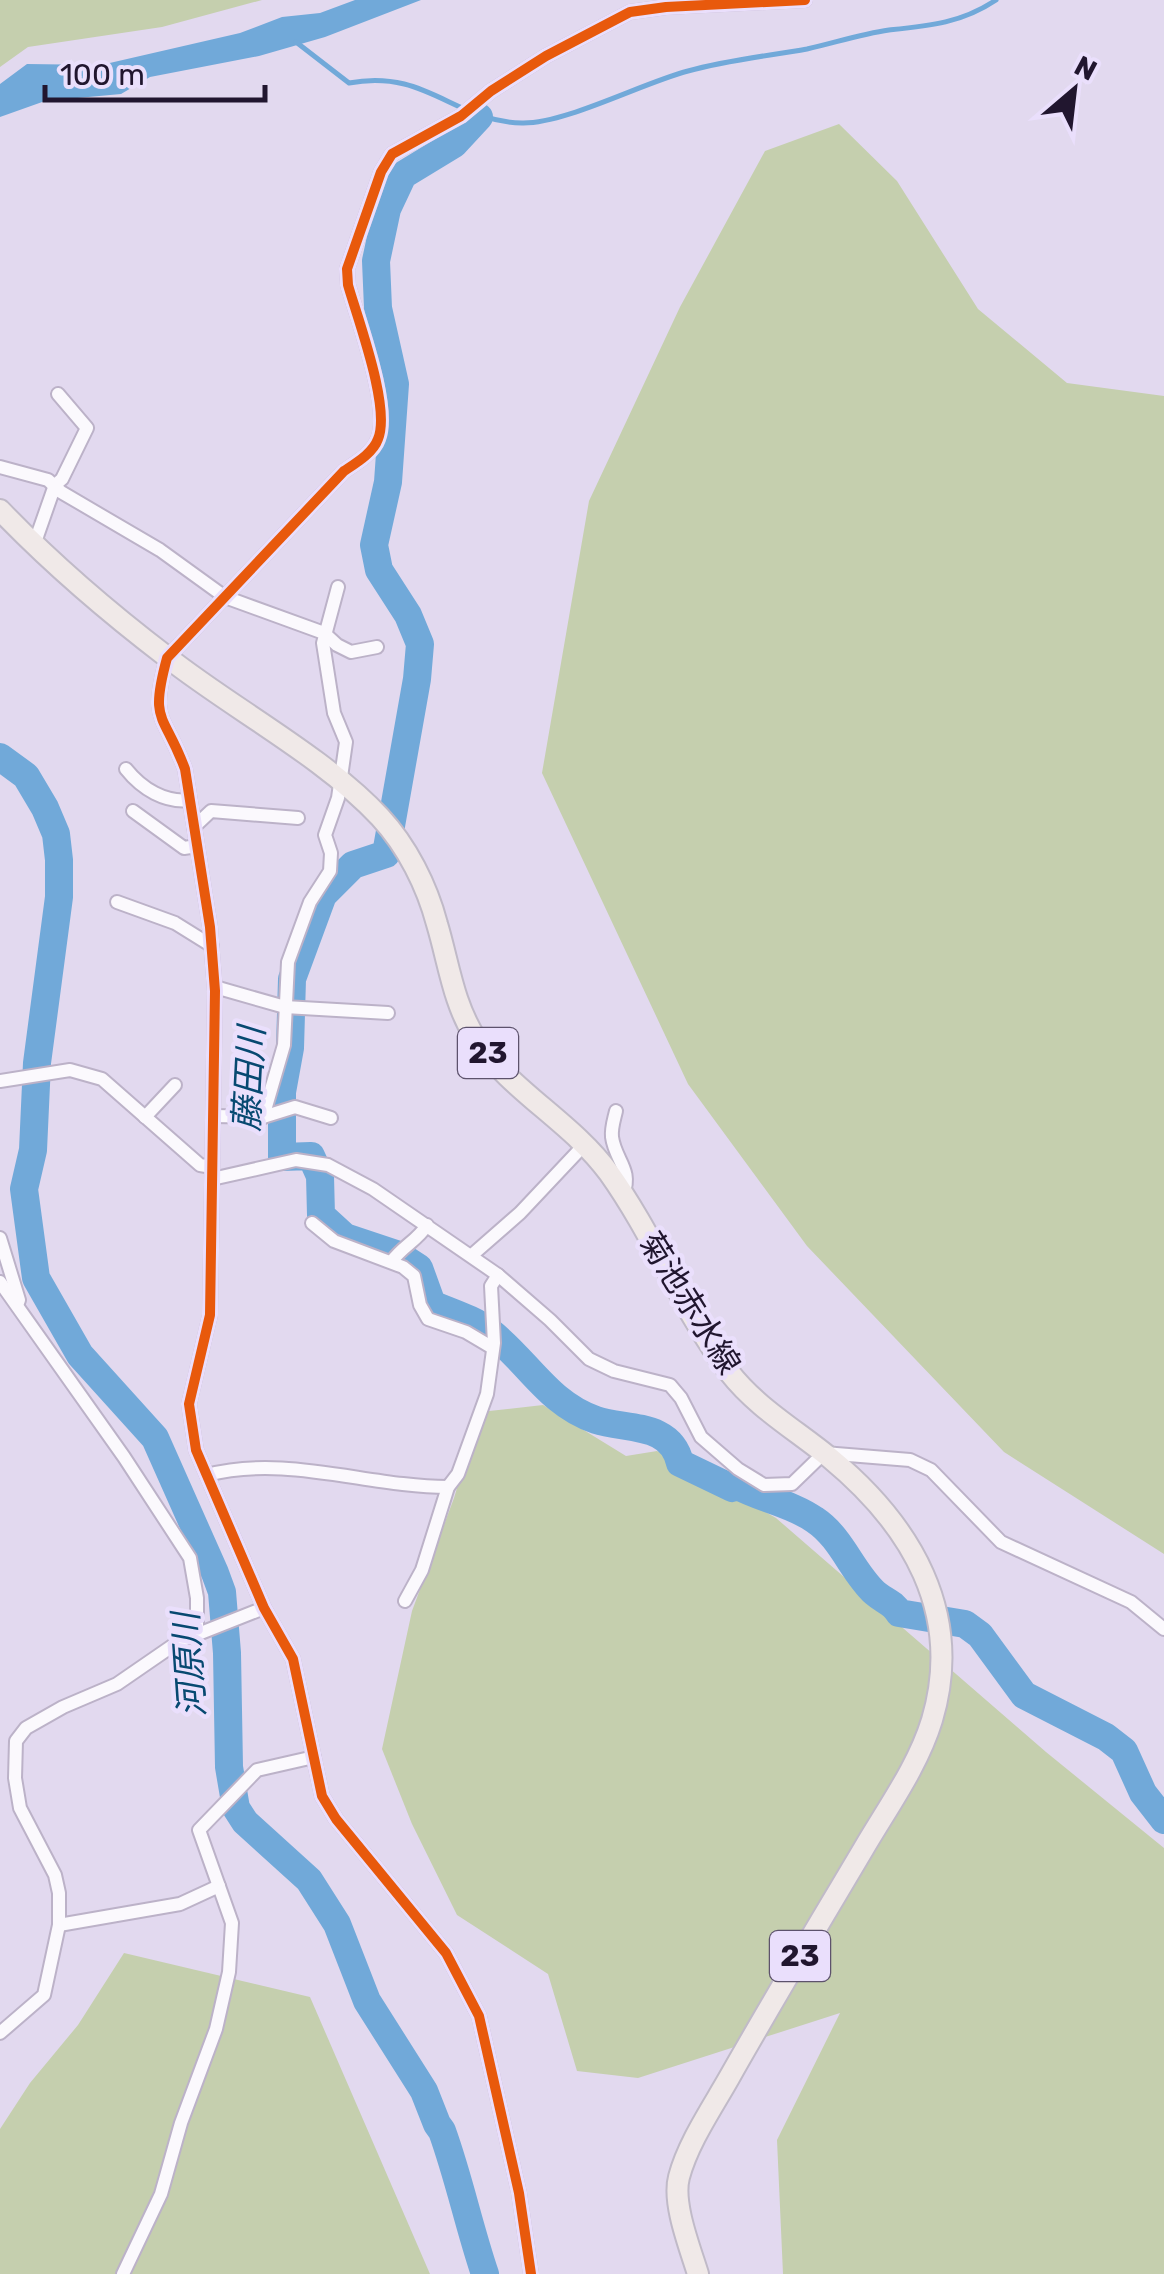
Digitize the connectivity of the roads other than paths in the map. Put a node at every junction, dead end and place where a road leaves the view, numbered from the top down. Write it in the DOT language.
graph roads {
  1 [pos="805,0"];
  2 [pos="650,5"];
  3 [pos="58,394"];
  4 [pos="0,467"];
  5 [pos="55,486"];
  6 [pos="0,510"];
  7 [pos="34,545"];
  8 [pos="338,587"];
  9 [pos="225,597"];
  10 [pos="324,632"];
  11 [pos="378,648"];
  12 [pos="167,658"];
  13 [pos="126,769"];
  14 [pos="341,782"];
  15 [pos="190,800"];
  16 [pos="133,811"];
  17 [pos="298,818"];
  18 [pos="194,827"];
  19 [pos="198,846"];
  20 [pos="116,902"];
  21 [pos="212,946"];
  22 [pos="215,986"];
  23 [pos="285,1006"];
  24 [pos="388,1013"];
  25 [pos="0,1081"];
  26 [pos="175,1085"];
  27 [pos="616,1111"];
  28 [pos="145,1116"];
  29 [pos="213,1116"];
  30 [pos="263,1118"];
  31 [pos="331,1118"];
  32 [pos="585,1144"];
  33 [pos="212,1173"];
  34 [pos="623,1194"];
  35 [pos="312,1224"];
  36 [pos="427,1225"];
  37 [pos="0,1238"];
  38 [pos="472,1256"];
  39 [pos="392,1261"];
  40 [pos="498,1275"];
  41 [pos="0,1282"];
  42 [pos="17,1308"];
  43 [pos="493,1348"];
  44 [pos="824,1453"];
  45 [pos="208,1475"];
  46 [pos="448,1487"];
  47 [pos="405,1601"];
  48 [pos="264,1608"];
  49 [pos="1158,1615"];
  50 [pos="1164,1629"];
  51 [pos="197,1634"];
  52 [pos="314,1756"];
  53 [pos="220,1886"];
  54 [pos="59,1925"];
  55 [pos="0,2033"];
  56 [pos="122,2274"];
  57 [pos="531,2274"];
  58 [pos="698,2274"];
  1 -- 2 [label="street"];
  2 -- 9 [label="street"];
  3 -- 5 [label="street"];
  4 -- 5 [label="street"];
  5 -- 7 [label="street"];
  5 -- 9 [label="street"];
  6 -- 7 [label="main road, 菊池赤水線 / 23"];
  7 -- 12 [label="main road, 菊池赤水線 / 23"];
  8 -- 10 [label="street"];
  9 -- 10 [label="street"];
  9 -- 12 [label="street"];
  10 -- 11 [label="street"];
  10 -- 14 [label="street"];
  12 -- 14 [label="main road, 菊池赤水線 / 23"];
  12 -- 15 [label="street"];
  13 -- 15 [label="street"];
  14 -- 23 [label="street"];
  14 -- 32 [label="main road, 菊池赤水線 / 23"];
  15 -- 18 [label="street"];
  16 -- 19 [label="street"];
  17 -- 18 [label="street"];
  18 -- 19 [label="street"];
  19 -- 21 [label="street"];
  20 -- 21 [label="street"];
  21 -- 22 [label="street"];
  22 -- 23 [label="street"];
  22 -- 29 [label="street"];
  23 -- 24 [label="street"];
  23 -- 30 [label="street"];
  25 -- 28 [label="street"];
  26 -- 28 [label="street"];
  27 -- 34 [label="street"];
  28 -- 33 [label="street"];
  29 -- 30 [label="street"];
  29 -- 33 [label="street"];
  30 -- 31 [label="street"];
  32 -- 34 [label="main road, 菊池赤水線 / 23"];
  32 -- 38 [label="street"];
  33 -- 36 [label="street"];
  33 -- 45 [label="street"];
  34 -- 44 [label="main road, 菊池赤水線 / 23"];
  35 -- 39 [label="street"];
  36 -- 38 [label="street"];
  36 -- 39 [label="street"];
  37 -- 42 [label="street"];
  38 -- 40 [label="street"];
  39 -- 43 [label="street"];
  40 -- 43 [label="street"];
  40 -- 44 [label="street"];
  41 -- 42 [label="street"];
  42 -- 51 [label="street"];
  43 -- 46 [label="street"];
  44 -- 49 [label="street"];
  44 -- 58 [label="main road, 菊池赤水線 / 23"];
  45 -- 46 [label="street"];
  45 -- 48 [label="street"];
  46 -- 47 [label="street"];
  48 -- 51 [label="street"];
  48 -- 52 [label="street"];
  49 -- 50 [label="street"];
  51 -- 54 [label="street"];
  52 -- 53 [label="street"];
  52 -- 57 [label="street"];
  53 -- 54 [label="street"];
  53 -- 56 [label="street"];
  54 -- 55 [label="street"];
}
